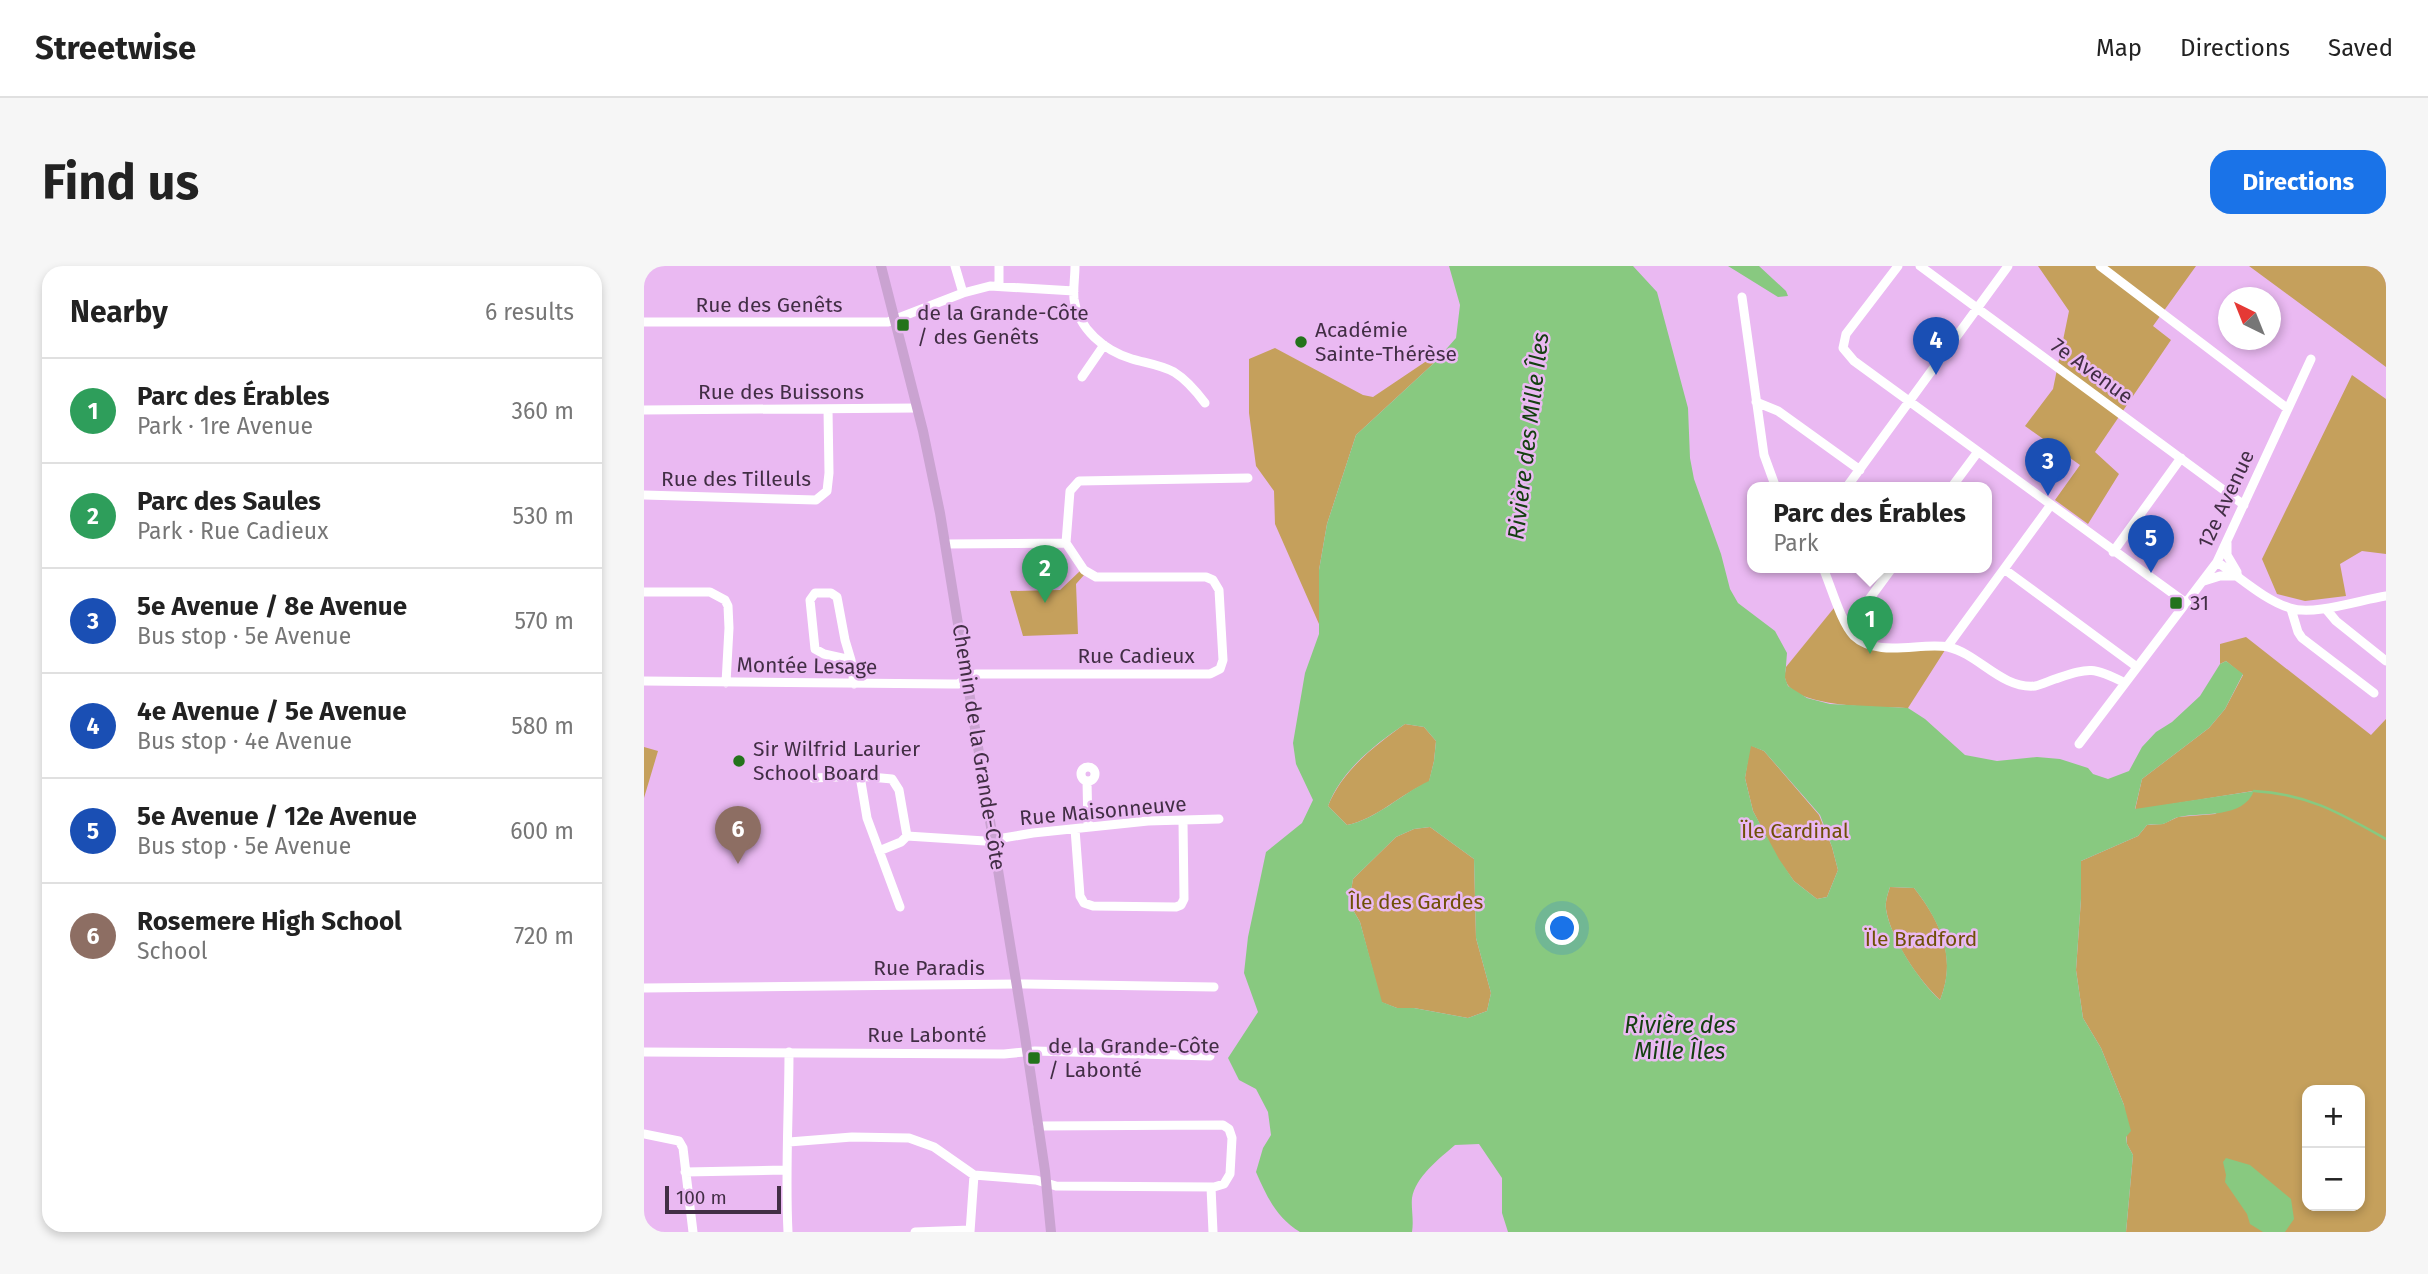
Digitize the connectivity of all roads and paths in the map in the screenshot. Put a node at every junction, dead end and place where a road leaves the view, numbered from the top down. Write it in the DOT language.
graph roads {
  1 [pos="881,266"];
  2 [pos="955,266"];
  3 [pos="999,266"];
  4 [pos="1075,266"];
  5 [pos="1898,266"];
  6 [pos="1920,266"];
  7 [pos="2008,266"];
  8 [pos="2100,266"];
  9 [pos="999,286"];
  10 [pos="1074,291"];
  11 [pos="963,293"];
  12 [pos="1742,297"];
  13 [pos="1977,308"];
  14 [pos="894,319"];
  15 [pos="644,322"];
  16 [pos="1104,345"];
  17 [pos="2311,359"];
  18 [pos="1082,377"];
  19 [pos="1756,402"];
  20 [pos="1909,402"];
  21 [pos="1205,403"];
  22 [pos="917,408"];
  23 [pos="828,409"];
  24 [pos="2288,409"];
  25 [pos="644,410"];
  26 [pos="1977,453"];
  27 [pos="2181,458"];
  28 [pos="1860,470"];
  29 [pos="1248,478"];
  30 [pos="1774,482"];
  31 [pos="1851,482"];
  32 [pos="1955,482"];
  33 [pos="644,495"];
  34 [pos="2244,505"];
  35 [pos="2050,506"];
  36 [pos="1066,543"];
  37 [pos="2227,543"];
  38 [pos="945,544"];
  39 [pos="2113,552"];
  40 [pos="2217,562"];
  41 [pos="2004,569"];
  42 [pos="1826,573"];
  43 [pos="1888,573"];
  44 [pos="2240,576"];
  45 [pos="2201,582"];
  46 [pos="644,592"];
  47 [pos="2386,596"];
  48 [pos="2186,603"];
  49 [pos="2291,609"];
  50 [pos="2326,609"];
  51 [pos="1848,628"];
  52 [pos="1947,647"];
  53 [pos="852,660"];
  54 [pos="2386,661"];
  55 [pos="2137,667"];
  56 [pos="968,679"];
  57 [pos="644,681"];
  58 [pos="726,683"];
  59 [pos="2125,683"];
  60 [pos="854,684"];
  61 [pos="2374,693"];
  62 [pos="2079,744"];
  63 [pos="860,776"];
  64 [pos="813,778"];
  65 [pos="1087,781"];
  66 [pos="1219,819"];
  67 [pos="1183,821"];
  68 [pos="1088,827"];
  69 [pos="1075,829"];
  70 [pos="907,836"];
  71 [pos="995,839"];
  72 [pos="879,851"];
  73 [pos="900,907"];
  74 [pos="1017,985"];
  75 [pos="1214,987"];
  76 [pos="644,988"];
  77 [pos="644,1052"];
  78 [pos="789,1052"];
  79 [pos="1027,1052"];
  80 [pos="1210,1055"];
  81 [pos="1038,1126"];
  82 [pos="644,1134"];
  83 [pos="789,1142"];
  84 [pos="785,1170"];
  85 [pos="685,1172"];
  86 [pos="975,1175"];
  87 [pos="1047,1183"];
  88 [pos="1212,1187"];
  89 [pos="970,1231"];
  90 [pos="693,1232"];
  91 [pos="788,1232"];
  92 [pos="915,1232"];
  93 [pos="1051,1232"];
  94 [pos="1213,1232"];
  1 -- 14 [label="main road, Chemin de la Grande-Côte"];
  2 -- 11 [label="street"];
  3 -- 9 [label="street"];
  4 -- 10 [label="street"];
  5 -- 20 [label="street"];
  6 -- 13 [label="street, 7e Avenue"];
  7 -- 13 [label="street"];
  8 -- 24 [label="street"];
  9 -- 10 [label="street, Rue des Genêts"];
  9 -- 11 [label="street, Rue des Genêts"];
  10 -- 16 [label="street"];
  11 -- 14 [label="street, Rue des Genêts"];
  12 -- 19 [label="street"];
  13 -- 20 [label="street"];
  13 -- 27 [label="street, 7e Avenue"];
  14 -- 15 [label="street, Rue des Genêts"];
  14 -- 22 [label="main road, Chemin de la Grande-Côte"];
  16 -- 18 [label="street"];
  16 -- 21 [label="street"];
  17 -- 24 [label="street, 12e Avenue"];
  19 -- 28 [label="street"];
  19 -- 30 [label="street"];
  20 -- 26 [label="street"];
  20 -- 28 [label="street"];
  22 -- 23 [label="street, Rue des Buissons"];
  22 -- 38 [label="main road, Chemin de la Grande-Côte"];
  23 -- 25 [label="street, Rue des Buissons"];
  23 -- 33 [label="street, Rue des Tilleuls"];
  24 -- 34 [label="street, 12e Avenue"];
  26 -- 32 [label="street"];
  26 -- 35 [label="street"];
  27 -- 34 [label="street, 7e Avenue"];
  27 -- 39 [label="street"];
  28 -- 31 [label="street"];
  29 -- 36 [label="street"];
  34 -- 37 [label="street, 12e Avenue"];
  35 -- 39 [label="street"];
  35 -- 41 [label="street"];
  36 -- 38 [label="street"];
  36 -- 56 [label="street, Rue Cadieux"];
  37 -- 40 [label="street, 12e Avenue"];
  37 -- 44 [label="street"];
  38 -- 56 [label="main road, Chemin de la Grande-Côte"];
  39 -- 48 [label="street"];
  40 -- 44 [label="street"];
  40 -- 45 [label="street, 12e Avenue"];
  41 -- 52 [label="street"];
  41 -- 55 [label="street"];
  42 -- 51 [label="street"];
  43 -- 51 [label="street"];
  44 -- 45 [label="street"];
  44 -- 49 [label="street"];
  45 -- 48 [label="street, 12e Avenue"];
  46 -- 58 [label="street"];
  47 -- 50 [label="street"];
  48 -- 55 [label="street, 12e Avenue"];
  49 -- 50 [label="street"];
  49 -- 61 [label="street"];
  50 -- 54 [label="street"];
  51 -- 52 [label="street"];
  52 -- 59 [label="street"];
  53 -- 53 [label="street"];
  53 -- 60 [label="street"];
  55 -- 59 [label="street, 12e Avenue"];
  56 -- 60 [label="street, Montée Lesage"];
  56 -- 71 [label="main road, Chemin de la Grande-Côte"];
  57 -- 58 [label="street, Montée Lesage"];
  58 -- 60 [label="street, Montée Lesage"];
  59 -- 62 [label="street, 12e Avenue"];
  63 -- 64 [label="street"];
  63 -- 70 [label="street"];
  63 -- 72 [label="street"];
  65 -- 68 [label="street"];
  66 -- 67 [label="street, Rue Maisonneuve"];
  67 -- 68 [label="street, Rue Maisonneuve"];
  67 -- 69 [label="street"];
  68 -- 69 [label="street, Rue Maisonneuve"];
  69 -- 71 [label="street, Rue Maisonneuve"];
  70 -- 71 [label="street, Rue Maisonneuve"];
  70 -- 72 [label="street"];
  71 -- 74 [label="main road, Chemin de la Grande-Côte"];
  72 -- 73 [label="street"];
  74 -- 75 [label="street, Rue Paradis"];
  74 -- 76 [label="street, Rue Paradis"];
  74 -- 79 [label="main road, Chemin de la Grande-Côte"];
  77 -- 78 [label="street, Rue Labonté"];
  78 -- 79 [label="street, Rue Labonté"];
  78 -- 83 [label="street"];
  79 -- 80 [label="street, Rue Labonté"];
  79 -- 81 [label="main road, Chemin de la Grande-Côte"];
  81 -- 87 [label="main road, Chemin de la Grande-Côte"];
  81 -- 88 [label="street"];
  82 -- 85 [label="street"];
  83 -- 84 [label="street"];
  83 -- 86 [label="street"];
  84 -- 85 [label="street"];
  84 -- 91 [label="street"];
  85 -- 90 [label="street"];
  86 -- 87 [label="street"];
  86 -- 89 [label="street"];
  87 -- 88 [label="street"];
  87 -- 93 [label="main road, Chemin de la Grande-Côte"];
  88 -- 94 [label="street"];
  89 -- 92 [label="street"];
}
